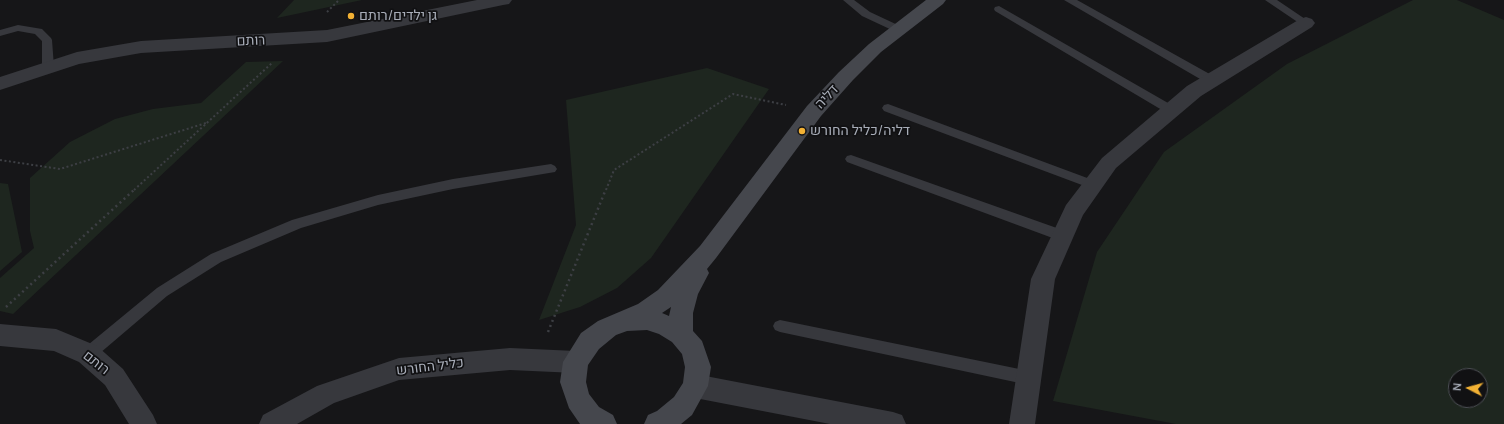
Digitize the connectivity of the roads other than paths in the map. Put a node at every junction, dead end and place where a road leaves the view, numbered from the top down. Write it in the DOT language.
graph roads {
  1 [pos="503,0"];
  2 [pos="848,0"];
  3 [pos="937,0"];
  4 [pos="1069,0"];
  5 [pos="1270,0"];
  6 [pos="999,9"];
  7 [pos="1306,24"];
  8 [pos="898,29"];
  9 [pos="0,33"];
  10 [pos="48,67"];
  11 [pos="1212,80"];
  12 [pos="0,84"];
  13 [pos="888,108"];
  14 [pos="1172,110"];
  15 [pos="851,159"];
  16 [pos="551,169"];
  17 [pos="1094,185"];
  18 [pos="1063,236"];
  19 [pos="708,252"];
  20 [pos="626,321"];
  21 [pos="780,326"];
  22 [pos="681,334"];
  23 [pos="0,335"];
  24 [pos="88,354"];
  25 [pos="576,362"];
  26 [pos="1029,378"];
  27 [pos="695,386"];
  28 [pos="595,421"];
  29 [pos="662,423"];
  30 [pos="144,424"];
  31 [pos="272,424"];
  32 [pos="893,424"];
  33 [pos="1022,424"];
  1 -- 10 [label="street, רותם"];
  2 -- 8 [label="lane"];
  3 -- 8 [label="street, דליה"];
  4 -- 11 [label="lane"];
  5 -- 7 [label="lane"];
  6 -- 14 [label="lane"];
  7 -- 11 [label="street"];
  8 -- 19 [label="street, דליה"];
  9 -- 10 [label="lane"];
  10 -- 12 [label="street, רותם"];
  11 -- 14 [label="street"];
  13 -- 17 [label="lane"];
  14 -- 17 [label="street"];
  15 -- 18 [label="lane"];
  16 -- 24 [label="lane"];
  17 -- 18 [label="street"];
  18 -- 26 [label="street"];
  19 -- 20 [label="street, דליה"];
  19 -- 22 [label="street, דליה"];
  20 -- 22 [label="street"];
  20 -- 25 [label="street"];
  21 -- 26 [label="lane"];
  22 -- 27 [label="street"];
  23 -- 24 [label="street, רותם"];
  24 -- 30 [label="street, רותם"];
  25 -- 28 [label="street"];
  25 -- 31 [label="street, כליל החורש"];
  26 -- 33 [label="street"];
  27 -- 29 [label="street"];
  27 -- 32 [label="street"];
}
